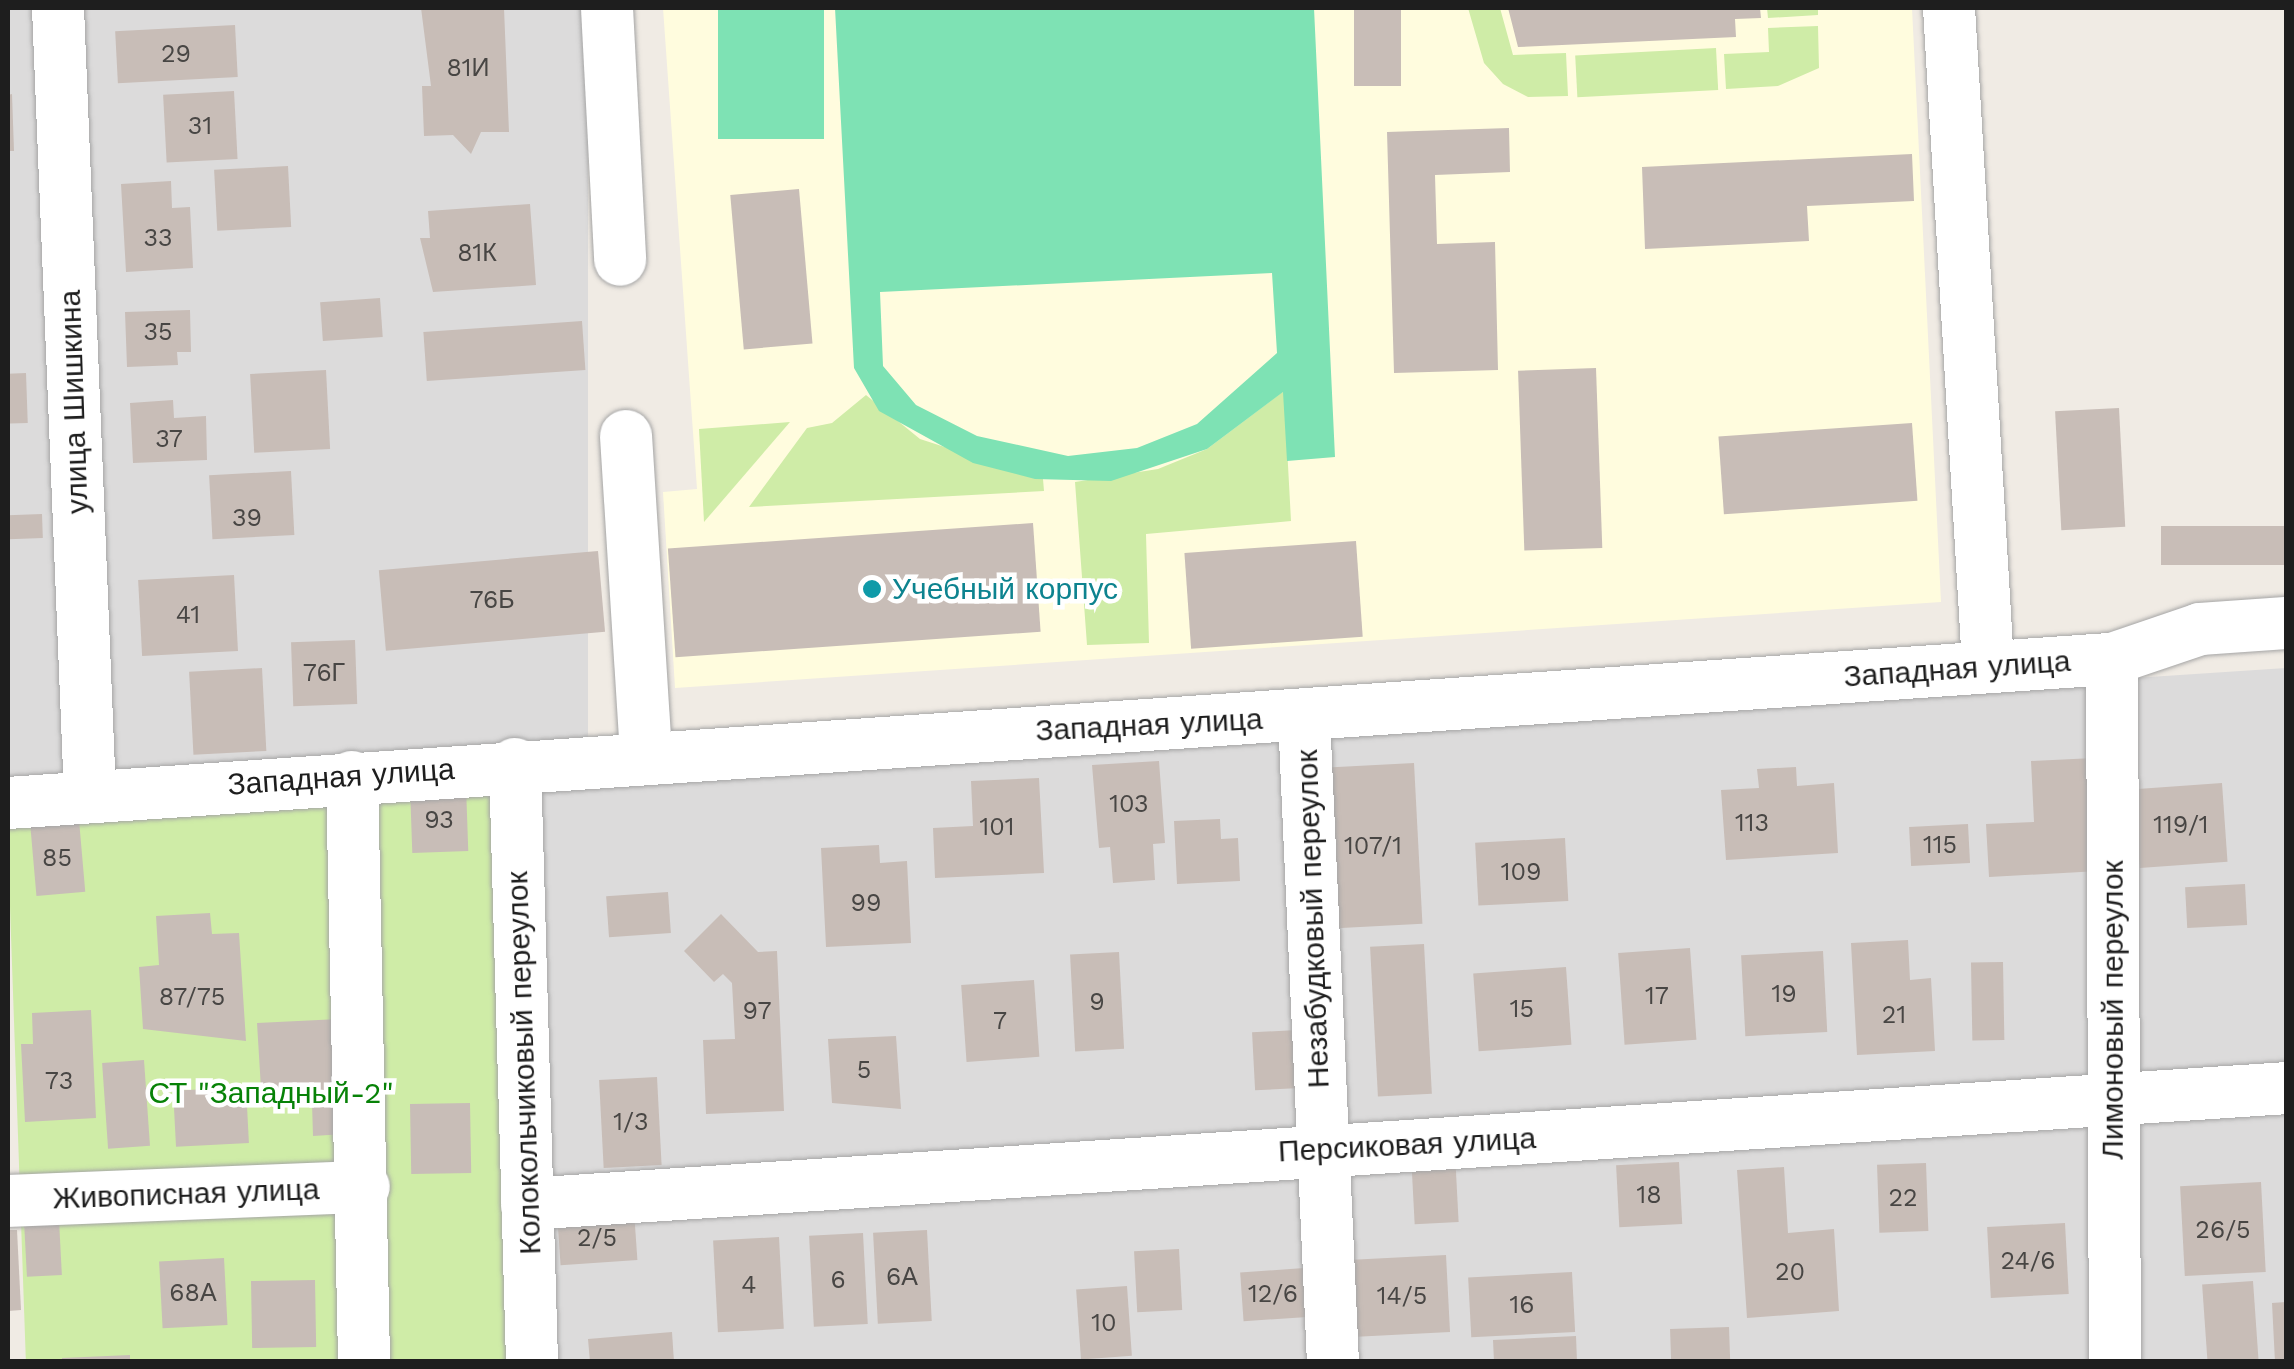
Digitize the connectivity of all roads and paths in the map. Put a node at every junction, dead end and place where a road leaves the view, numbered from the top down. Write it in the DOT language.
graph roads {
  1 [pos="58,8"];
  2 [pos="607,8"];
  3 [pos="1949,8"];
  4 [pos="620,260"];
  5 [pos="626,436"];
  6 [pos="2286,623"];
  7 [pos="2112,659"];
  8 [pos="1988,665"];
  9 [pos="1304,717"];
  10 [pos="646,752"];
  11 [pos="515,764"];
  12 [pos="352,777"];
  13 [pos="90,796"];
  14 [pos="8,802"];
  15 [pos="2286,1088"];
  16 [pos="2112,1104"];
  17 [pos="1322,1149"];
  18 [pos="364,1186"];
  19 [pos="8,1201"];
  20 [pos="527,1204"];
  21 [pos="364,1362"];
  22 [pos="532,1362"];
  23 [pos="1334,1362"];
  24 [pos="2115,1362"];
  1 -- 13 [label="street, улица Шишкина"];
  2 -- 4 [label="street"];
  3 -- 8 [label="street"];
  5 -- 10 [label="street"];
  6 -- 7 [label="street, Западная улица"];
  7 -- 8 [label="street, Западная улица"];
  7 -- 16 [label="street, Лимоновый переулок"];
  8 -- 9 [label="street, Западная улица"];
  9 -- 10 [label="street, Западная улица"];
  9 -- 17 [label="street, Незабудковый переулок"];
  10 -- 11 [label="street, Западная улица"];
  11 -- 12 [label="street, Западная улица"];
  11 -- 20 [label="street, Колокольчиковый переулок"];
  12 -- 13 [label="street, Западная улица"];
  12 -- 18 [label="street"];
  13 -- 14 [label="street, Западная улица"];
  15 -- 16 [label="street, Персиковая улица"];
  16 -- 17 [label="street, Персиковая улица"];
  16 -- 24 [label="street, Лимоновый переулок"];
  17 -- 20 [label="street, Персиковая улица"];
  17 -- 23 [label="street, Незабудковый переулок"];
  18 -- 19 [label="street, Живописная улица"];
  18 -- 21 [label="street"];
  20 -- 22 [label="street, Колокольчиковый переулок"];
}
